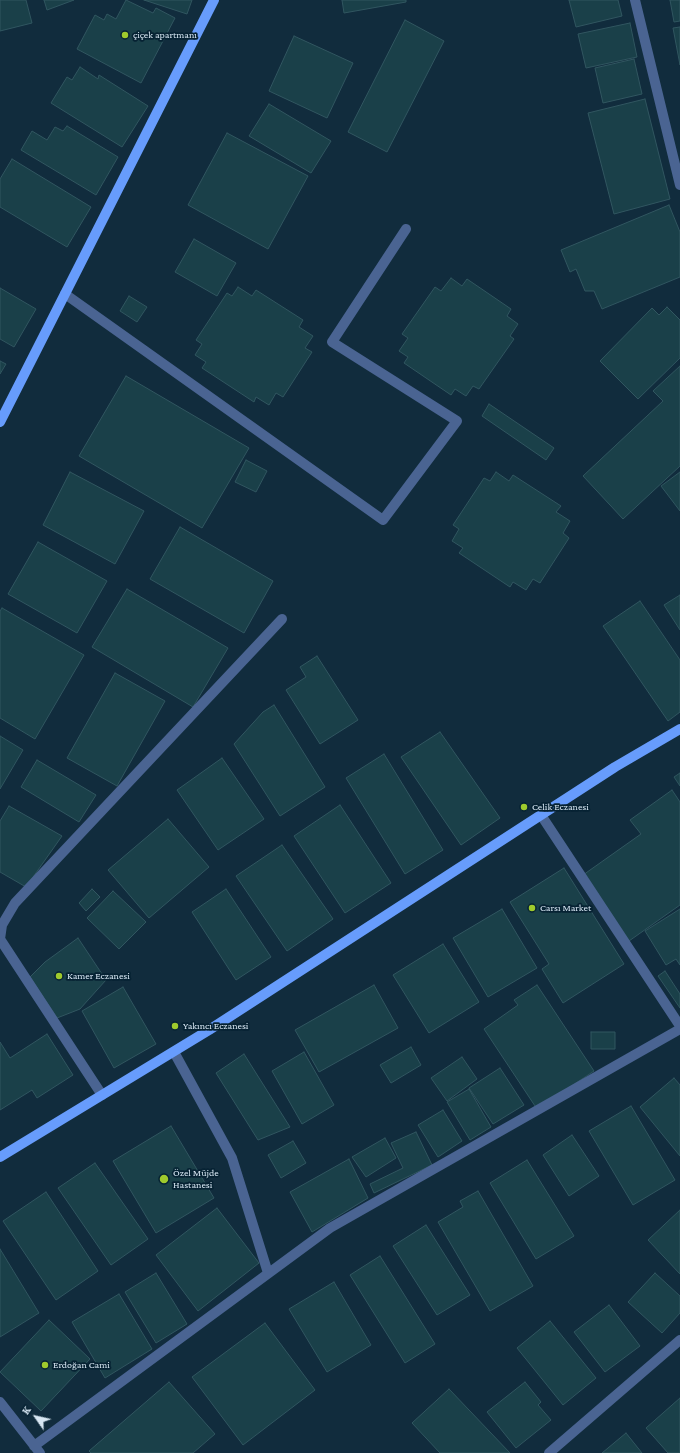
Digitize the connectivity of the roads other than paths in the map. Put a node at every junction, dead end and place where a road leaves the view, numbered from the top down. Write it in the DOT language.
graph roads {
  1 [pos="214,0"];
  2 [pos="635,0"];
  3 [pos="680,185"];
  4 [pos="406,229"];
  5 [pos="65,294"];
  6 [pos="0,422"];
  7 [pos="282,619"];
  8 [pos="680,729"];
  9 [pos="541,815"];
  10 [pos="680,1026"];
  11 [pos="680,1029"];
  12 [pos="174,1052"];
  13 [pos="102,1096"];
  14 [pos="0,1157"];
  15 [pos="268,1273"];
  16 [pos="680,1340"];
  17 [pos="0,1402"];
  18 [pos="37,1449"];
  19 [pos="548,1453"];
  1 -- 5 [label="main road"];
  2 -- 3 [label="street"];
  4 -- 5 [label="street"];
  5 -- 6 [label="main road"];
  7 -- 13 [label="street"];
  8 -- 9 [label="main road"];
  9 -- 10 [label="street"];
  9 -- 12 [label="main road"];
  11 -- 15 [label="street"];
  12 -- 13 [label="main road"];
  12 -- 15 [label="street"];
  13 -- 14 [label="main road"];
  15 -- 18 [label="street"];
  16 -- 19 [label="street"];
  17 -- 18 [label="street"];
}
